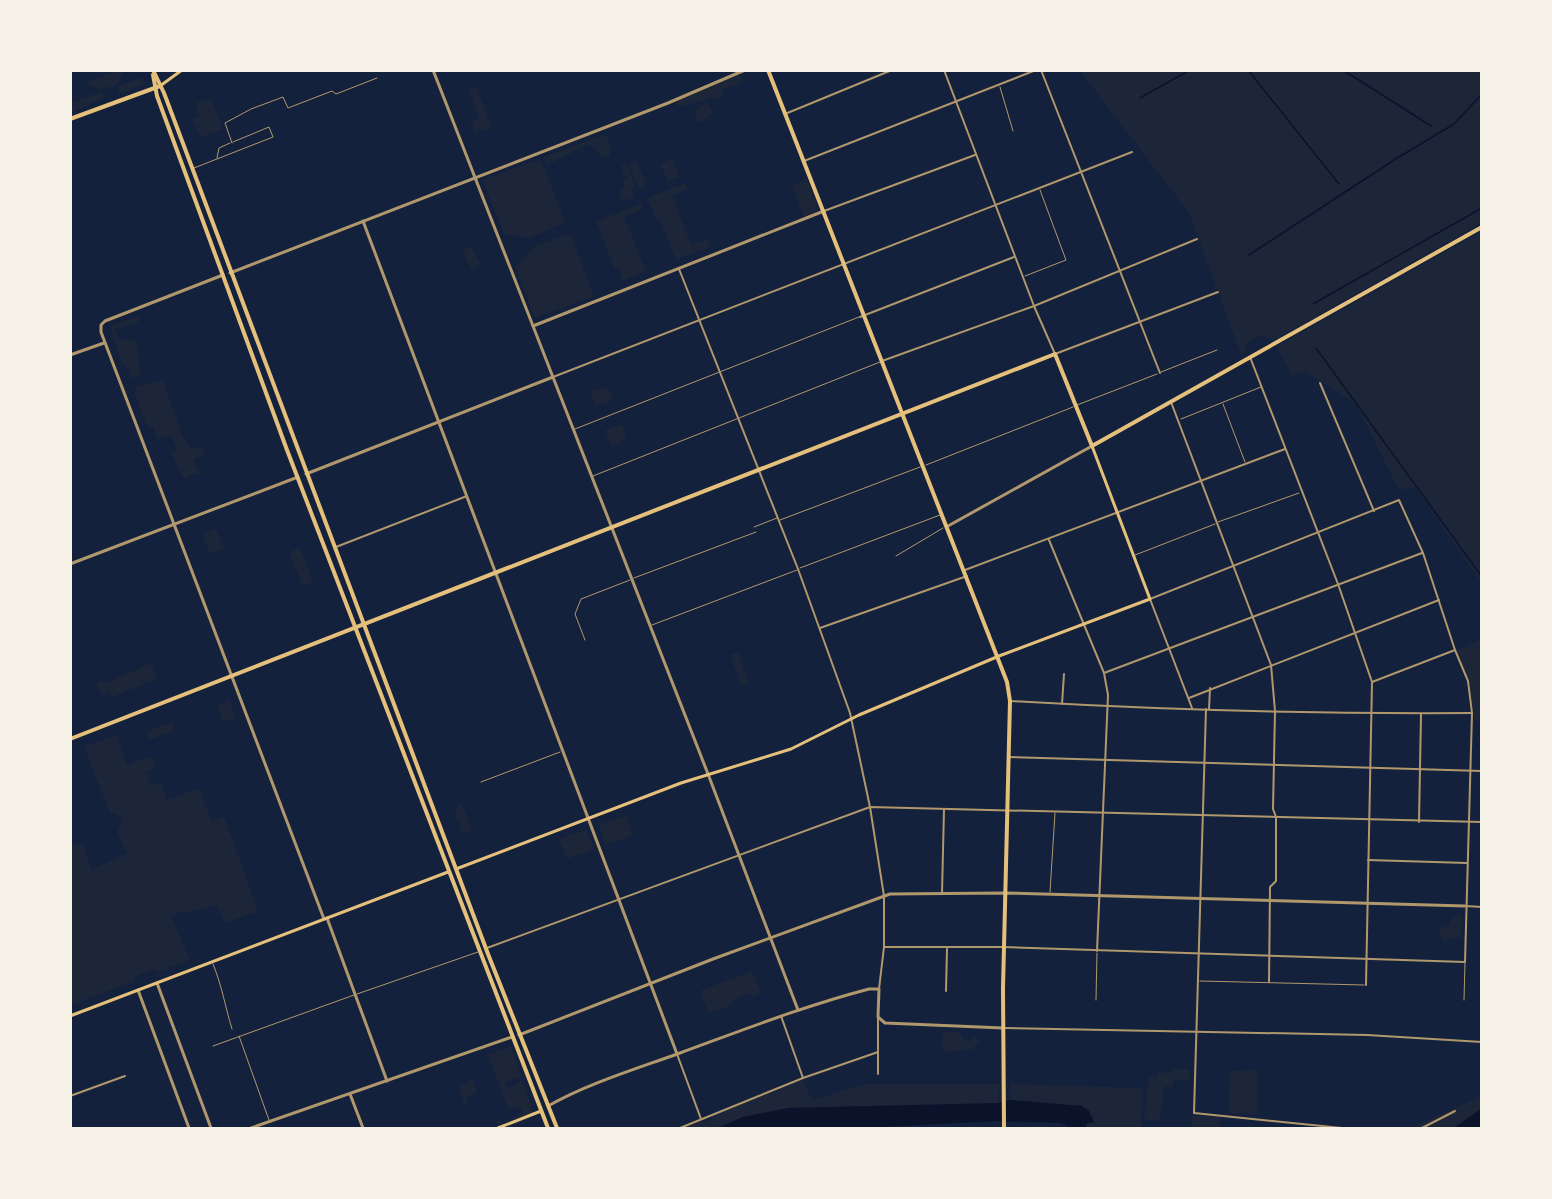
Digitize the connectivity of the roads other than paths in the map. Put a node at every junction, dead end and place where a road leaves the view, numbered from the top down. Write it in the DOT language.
graph roads {
  1 [pos="182,70"];
  2 [pos="433,70"];
  3 [pos="745,70"];
  4 [pos="768,70"];
  5 [pos="892,70"];
  6 [pos="944,70"];
  7 [pos="1036,70"];
  8 [pos="1041,70"];
  9 [pos="153,71"];
  10 [pos="377,78"];
  11 [pos="1000,85"];
  12 [pos="160,86"];
  13 [pos="154,88"];
  14 [pos="956,102"];
  15 [pos="785,114"];
  16 [pos="70,119"];
  17 [pos="1013,131"];
  18 [pos="232,143"];
  19 [pos="1132,152"];
  20 [pos="975,155"];
  21 [pos="217,158"];
  22 [pos="804,161"];
  23 [pos="191,169"];
  24 [pos="1079,173"];
  25 [pos="475,177"];
  26 [pos="1039,189"];
  27 [pos="995,206"];
  28 [pos="824,211"];
  29 [pos="363,222"];
  30 [pos="1482,227"];
  31 [pos="1197,239"];
  32 [pos="1015,256"];
  33 [pos="844,264"];
  34 [pos="679,268"];
  35 [pos="1119,269"];
  36 [pos="230,273"];
  37 [pos="223,275"];
  38 [pos="1023,277"];
  39 [pos="1218,292"];
  40 [pos="1034,306"];
  41 [pos="862,316"];
  42 [pos="699,321"];
  43 [pos="1140,321"];
  44 [pos="533,326"];
  45 [pos="104,343"];
  46 [pos="1218,350"];
  47 [pos="1055,354"];
  48 [pos="70,355"];
  49 [pos="1251,357"];
  50 [pos="882,361"];
  51 [pos="720,372"];
  52 [pos="1160,373"];
  53 [pos="553,377"];
  54 [pos="1320,383"];
  55 [pos="1263,386"];
  56 [pos="1171,402"];
  57 [pos="1222,402"];
  58 [pos="1076,406"];
  59 [pos="903,414"];
  60 [pos="738,418"];
  61 [pos="1177,421"];
  62 [pos="439,422"];
  63 [pos="573,430"];
  64 [pos="1092,446"];
  65 [pos="1285,448"];
  66 [pos="1245,464"];
  67 [pos="924,466"];
  68 [pos="759,471"];
  69 [pos="306,474"];
  70 [pos="298,477"];
  71 [pos="592,477"];
  72 [pos="1201,482"];
  73 [pos="1301,492"];
  74 [pos="467,496"];
  75 [pos="1374,511"];
  76 [pos="943,514"];
  77 [pos="1117,514"];
  78 [pos="778,519"];
  79 [pos="1217,523"];
  80 [pos="173,525"];
  81 [pos="948,526"];
  82 [pos="754,527"];
  83 [pos="612,529"];
  84 [pos="756,531"];
  85 [pos="1317,534"];
  86 [pos="1049,540"];
  87 [pos="335,548"];
  88 [pos="1423,553"];
  89 [pos="1133,555"];
  90 [pos="896,556"];
  91 [pos="70,564"];
  92 [pos="1235,566"];
  93 [pos="798,569"];
  94 [pos="965,570"];
  95 [pos="497,574"];
  96 [pos="967,576"];
  97 [pos="632,579"];
  98 [pos="1338,584"];
  99 [pos="1150,599"];
  100 [pos="1439,600"];
  101 [pos="1253,616"];
  102 [pos="365,625"];
  103 [pos="1083,625"];
  104 [pos="650,626"];
  105 [pos="358,628"];
  106 [pos="820,628"];
  107 [pos="1355,633"];
  108 [pos="585,640"];
  109 [pos="1171,650"];
  110 [pos="1455,651"];
  111 [pos="999,656"];
  112 [pos="1271,665"];
  113 [pos="1104,673"];
  114 [pos="1064,674"];
  115 [pos="231,677"];
  116 [pos="1372,682"];
  117 [pos="1210,688"];
  118 [pos="1189,698"];
  119 [pos="1010,701"];
  120 [pos="1062,704"];
  121 [pos="1107,706"];
  122 [pos="1192,708"];
  123 [pos="1208,709"];
  124 [pos="1275,711"];
  125 [pos="1472,713"];
  126 [pos="1371,714"];
  127 [pos="1421,714"];
  128 [pos="852,719"];
  129 [pos="70,739"];
  130 [pos="564,751"];
  131 [pos="1008,757"];
  132 [pos="1104,760"];
  133 [pos="1204,763"];
  134 [pos="1274,764"];
  135 [pos="1371,766"];
  136 [pos="1420,767"];
  137 [pos="1471,771"];
  138 [pos="1482,771"];
  139 [pos="708,774"];
  140 [pos="481,782"];
  141 [pos="870,807"];
  142 [pos="944,809"];
  143 [pos="1007,811"];
  144 [pos="1055,813"];
  145 [pos="1103,814"];
  146 [pos="1204,816"];
  147 [pos="1276,817"];
  148 [pos="588,819"];
  149 [pos="1368,819"];
  150 [pos="1419,822"];
  151 [pos="1469,822"];
  152 [pos="1482,822"];
  153 [pos="738,856"];
  154 [pos="1368,860"];
  155 [pos="1467,863"];
  156 [pos="456,869"];
  157 [pos="448,872"];
  158 [pos="1005,893"];
  159 [pos="942,894"];
  160 [pos="1050,894"];
  161 [pos="884,896"];
  162 [pos="1100,897"];
  163 [pos="618,900"];
  164 [pos="1202,900"];
  165 [pos="1270,901"];
  166 [pos="1366,904"];
  167 [pos="1465,906"];
  168 [pos="1482,907"];
  169 [pos="325,919"];
  170 [pos="771,938"];
  171 [pos="884,947"];
  172 [pos="1003,947"];
  173 [pos="947,948"];
  174 [pos="486,949"];
  175 [pos="480,951"];
  176 [pos="1097,951"];
  177 [pos="1200,954"];
  178 [pos="1269,956"];
  179 [pos="1366,959"];
  180 [pos="212,962"];
  181 [pos="1465,962"];
  182 [pos="1198,981"];
  183 [pos="1269,982"];
  184 [pos="157,983"];
  185 [pos="650,983"];
  186 [pos="1366,985"];
  187 [pos="879,989"];
  188 [pos="138,990"];
  189 [pos="946,991"];
  190 [pos="356,994"];
  191 [pos="1096,1000"];
  192 [pos="1464,1000"];
  193 [pos="798,1010"];
  194 [pos="70,1016"];
  195 [pos="781,1016"];
  196 [pos="878,1017"];
  197 [pos="1005,1028"];
  198 [pos="232,1029"];
  199 [pos="1196,1031"];
  200 [pos="519,1035"];
  201 [pos="239,1036"];
  202 [pos="512,1037"];
  203 [pos="1482,1042"];
  204 [pos="213,1046"];
  205 [pos="878,1052"];
  206 [pos="677,1054"];
  207 [pos="878,1074"];
  208 [pos="125,1076"];
  209 [pos="803,1078"];
  210 [pos="387,1081"];
  211 [pos="350,1094"];
  212 [pos="70,1096"];
  213 [pos="548,1107"];
  214 [pos="541,1111"];
  215 [pos="1455,1111"];
  216 [pos="702,1119"];
  217 [pos="270,1122"];
  218 [pos="189,1128"];
  219 [pos="211,1128"];
  220 [pos="251,1128"];
  221 [pos="363,1128"];
  222 [pos="498,1128"];
  223 [pos="548,1128"];
  224 [pos="557,1128"];
  225 [pos="680,1128"];
  226 [pos="1004,1128"];
  227 [pos="1342,1128"];
  228 [pos="1422,1128"];
  1 -- 12 [label="main road"];
  2 -- 25 [label="street"];
  3 -- 25 [label="street"];
  4 -- 15 [label="main road"];
  5 -- 15 [label="street"];
  6 -- 14 [label="street"];
  7 -- 11 [label="street"];
  8 -- 24 [label="street"];
  9 -- 12 [label="main road"];
  9 -- 13 [label="main road"];
  10 -- 18 [label="lane"];
  11 -- 14 [label="street"];
  11 -- 17 [label="lane"];
  12 -- 13 [label="main road"];
  12 -- 23 [label="main road"];
  13 -- 16 [label="main road"];
  13 -- 37 [label="main road"];
  14 -- 20 [label="street"];
  14 -- 22 [label="street"];
  15 -- 22 [label="main road"];
  18 -- 21 [label="lane"];
  18 -- 21 [label="lane"];
  19 -- 24 [label="street"];
  20 -- 27 [label="street"];
  20 -- 28 [label="street"];
  21 -- 23 [label="lane"];
  22 -- 28 [label="main road"];
  23 -- 36 [label="main road"];
  24 -- 26 [label="street"];
  24 -- 35 [label="street"];
  25 -- 29 [label="street"];
  25 -- 44 [label="street"];
  26 -- 27 [label="street"];
  26 -- 38 [label="lane"];
  27 -- 32 [label="street"];
  27 -- 33 [label="street"];
  28 -- 33 [label="main road"];
  28 -- 34 [label="street"];
  29 -- 36 [label="street"];
  29 -- 62 [label="street"];
  30 -- 49 [label="main road"];
  31 -- 35 [label="street"];
  32 -- 38 [label="street"];
  32 -- 41 [label="street"];
  33 -- 41 [label="main road"];
  33 -- 42 [label="street"];
  34 -- 42 [label="street"];
  34 -- 44 [label="street"];
  35 -- 40 [label="street"];
  35 -- 43 [label="street"];
  36 -- 37 [label="main road"];
  36 -- 69 [label="main road"];
  37 -- 45 [label="street"];
  37 -- 70 [label="main road"];
  38 -- 40 [label="street"];
  39 -- 43 [label="street"];
  40 -- 47 [label="street"];
  40 -- 50 [label="street"];
  41 -- 50 [label="main road"];
  41 -- 51 [label="lane"];
  42 -- 51 [label="street"];
  42 -- 53 [label="street"];
  43 -- 47 [label="street"];
  43 -- 52 [label="street"];
  44 -- 53 [label="street"];
  45 -- 48 [label="street"];
  45 -- 80 [label="street"];
  46 -- 52 [label="lane"];
  47 -- 58 [label="main road"];
  47 -- 59 [label="main road"];
  49 -- 55 [label="street"];
  49 -- 56 [label="main road"];
  50 -- 59 [label="main road"];
  50 -- 60 [label="lane"];
  51 -- 60 [label="street"];
  51 -- 63 [label="lane"];
  52 -- 58 [label="lane"];
  53 -- 62 [label="street"];
  53 -- 63 [label="street"];
  54 -- 75 [label="street"];
  55 -- 57 [label="lane"];
  55 -- 65 [label="street"];
  56 -- 61 [label="street"];
  56 -- 64 [label="main road"];
  57 -- 61 [label="lane"];
  57 -- 66 [label="lane"];
  58 -- 64 [label="main road"];
  58 -- 67 [label="lane"];
  59 -- 67 [label="main road"];
  59 -- 68 [label="main road"];
  60 -- 68 [label="street"];
  60 -- 71 [label="lane"];
  61 -- 72 [label="street"];
  62 -- 69 [label="street"];
  62 -- 74 [label="street"];
  63 -- 71 [label="street"];
  64 -- 77 [label="main road"];
  64 -- 81 [label="street"];
  65 -- 66 [label="street"];
  65 -- 73 [label="street"];
  66 -- 72 [label="street"];
  67 -- 76 [label="main road"];
  67 -- 78 [label="lane"];
  68 -- 78 [label="street"];
  68 -- 83 [label="main road"];
  69 -- 70 [label="main road"];
  69 -- 87 [label="main road"];
  70 -- 80 [label="street"];
  70 -- 105 [label="main road"];
  71 -- 83 [label="street"];
  72 -- 77 [label="street"];
  72 -- 79 [label="street"];
  73 -- 79 [label="lane"];
  73 -- 85 [label="street"];
  74 -- 87 [label="street"];
  74 -- 95 [label="street"];
  75 -- 85 [label="street"];
  75 -- 88 [label="street"];
  76 -- 81 [label="main road"];
  76 -- 93 [label="lane"];
  77 -- 86 [label="street"];
  77 -- 89 [label="main road"];
  78 -- 82 [label="lane"];
  78 -- 93 [label="street"];
  79 -- 89 [label="lane"];
  79 -- 92 [label="street"];
  80 -- 91 [label="street"];
  80 -- 115 [label="street"];
  81 -- 90 [label="lane"];
  81 -- 94 [label="main road"];
  83 -- 95 [label="main road"];
  83 -- 97 [label="street"];
  84 -- 97 [label="lane"];
  85 -- 92 [label="street"];
  85 -- 98 [label="street"];
  86 -- 94 [label="street"];
  86 -- 103 [label="street"];
  87 -- 102 [label="main road"];
  88 -- 98 [label="street"];
  88 -- 100 [label="street"];
  89 -- 99 [label="main road"];
  92 -- 99 [label="street"];
  92 -- 101 [label="street"];
  93 -- 104 [label="lane"];
  93 -- 106 [label="street"];
  94 -- 96 [label="main road"];
  95 -- 102 [label="main road"];
  95 -- 130 [label="street"];
  96 -- 106 [label="street"];
  96 -- 111 [label="main road"];
  97 -- 104 [label="street"];
  97 -- 108 [label="lane"];
  98 -- 101 [label="street"];
  98 -- 107 [label="street"];
  99 -- 103 [label="main road"];
  99 -- 109 [label="street"];
  100 -- 107 [label="street"];
  100 -- 110 [label="street"];
  101 -- 109 [label="street"];
  101 -- 112 [label="street"];
  102 -- 105 [label="main road"];
  102 -- 156 [label="main road"];
  103 -- 111 [label="main road"];
  103 -- 113 [label="street"];
  104 -- 139 [label="street"];
  105 -- 115 [label="main road"];
  105 -- 157 [label="main road"];
  106 -- 128 [label="street"];
  107 -- 112 [label="street"];
  107 -- 116 [label="street"];
  109 -- 113 [label="street"];
  109 -- 118 [label="street"];
  110 -- 116 [label="street"];
  110 -- 125 [label="street"];
  111 -- 119 [label="main road"];
  111 -- 128 [label="main road"];
  112 -- 117 [label="street"];
  112 -- 124 [label="street"];
  113 -- 121 [label="street"];
  114 -- 120 [label="street"];
  115 -- 129 [label="main road"];
  115 -- 169 [label="street"];
  116 -- 126 [label="street"];
  117 -- 118 [label="street"];
  117 -- 123 [label="street"];
  118 -- 122 [label="street"];
  119 -- 120 [label="street"];
  119 -- 131 [label="main road"];
  120 -- 121 [label="street"];
  121 -- 122 [label="street"];
  121 -- 132 [label="street"];
  122 -- 123 [label="street"];
  123 -- 124 [label="street"];
  123 -- 133 [label="street"];
  124 -- 126 [label="street"];
  124 -- 134 [label="street"];
  125 -- 127 [label="street"];
  125 -- 137 [label="street"];
  126 -- 127 [label="street"];
  126 -- 135 [label="street"];
  127 -- 136 [label="street"];
  128 -- 139 [label="main road"];
  128 -- 141 [label="street"];
  130 -- 140 [label="lane"];
  130 -- 148 [label="street"];
  131 -- 132 [label="street"];
  131 -- 143 [label="main road"];
  132 -- 133 [label="street"];
  132 -- 145 [label="street"];
  133 -- 134 [label="street"];
  133 -- 146 [label="street"];
  134 -- 135 [label="street"];
  134 -- 147 [label="street"];
  135 -- 136 [label="street"];
  135 -- 149 [label="street"];
  136 -- 137 [label="street"];
  136 -- 150 [label="street"];
  137 -- 138 [label="street"];
  137 -- 151 [label="street"];
  139 -- 148 [label="main road"];
  139 -- 153 [label="street"];
  141 -- 142 [label="street"];
  141 -- 153 [label="street"];
  141 -- 161 [label="street"];
  142 -- 143 [label="street"];
  142 -- 159 [label="street"];
  143 -- 144 [label="street"];
  143 -- 158 [label="main road"];
  144 -- 145 [label="street"];
  144 -- 160 [label="lane"];
  145 -- 146 [label="street"];
  145 -- 162 [label="street"];
  146 -- 147 [label="street"];
  146 -- 164 [label="street"];
  147 -- 149 [label="street"];
  147 -- 165 [label="street"];
  148 -- 156 [label="main road"];
  148 -- 163 [label="street"];
  149 -- 150 [label="street"];
  149 -- 154 [label="street"];
  150 -- 151 [label="street"];
  151 -- 152 [label="street"];
  151 -- 155 [label="street"];
  153 -- 163 [label="street"];
  153 -- 170 [label="street"];
  154 -- 155 [label="street"];
  154 -- 166 [label="street"];
  155 -- 167 [label="street"];
  156 -- 157 [label="main road"];
  156 -- 174 [label="main road"];
  157 -- 169 [label="main road"];
  157 -- 175 [label="main road"];
  158 -- 159 [label="street"];
  158 -- 160 [label="street"];
  158 -- 172 [label="main road"];
  159 -- 161 [label="street"];
  160 -- 162 [label="street"];
  161 -- 170 [label="street"];
  161 -- 171 [label="street"];
  162 -- 164 [label="street"];
  162 -- 176 [label="street"];
  163 -- 174 [label="street"];
  163 -- 185 [label="street"];
  164 -- 165 [label="street"];
  164 -- 177 [label="street"];
  165 -- 166 [label="street"];
  165 -- 178 [label="street"];
  166 -- 167 [label="street"];
  166 -- 179 [label="street"];
  167 -- 168 [label="street"];
  167 -- 181 [label="street"];
  169 -- 180 [label="main road"];
  169 -- 190 [label="street"];
  170 -- 185 [label="street"];
  170 -- 193 [label="street"];
  171 -- 173 [label="street"];
  171 -- 187 [label="street"];
  172 -- 173 [label="street"];
  172 -- 176 [label="street"];
  172 -- 197 [label="main road"];
  173 -- 189 [label="street"];
  174 -- 175 [label="main road"];
  174 -- 200 [label="main road"];
  175 -- 190 [label="lane"];
  175 -- 202 [label="main road"];
  176 -- 177 [label="street"];
  176 -- 191 [label="lane"];
  177 -- 178 [label="street"];
  177 -- 182 [label="street"];
  178 -- 179 [label="street"];
  178 -- 183 [label="street"];
  179 -- 181 [label="street"];
  179 -- 186 [label="street"];
  180 -- 184 [label="main road"];
  180 -- 198 [label="lane"];
  181 -- 192 [label="lane"];
  182 -- 183 [label="lane"];
  182 -- 199 [label="street"];
  183 -- 186 [label="lane"];
  184 -- 188 [label="main road"];
  184 -- 219 [label="street"];
  185 -- 200 [label="street"];
  185 -- 206 [label="street"];
  187 -- 193 [label="street"];
  187 -- 196 [label="street"];
  188 -- 194 [label="main road"];
  188 -- 218 [label="street"];
  190 -- 201 [label="lane"];
  190 -- 210 [label="street"];
  193 -- 195 [label="street"];
  195 -- 206 [label="street"];
  195 -- 209 [label="street"];
  196 -- 197 [label="street"];
  196 -- 205 [label="street"];
  197 -- 199 [label="street"];
  197 -- 226 [label="main road"];
  199 -- 203 [label="street"];
  199 -- 227 [label="street"];
  200 -- 202 [label="main road"];
  200 -- 213 [label="main road"];
  201 -- 204 [label="lane"];
  201 -- 217 [label="lane"];
  202 -- 210 [label="street"];
  202 -- 214 [label="main road"];
  205 -- 207 [label="street"];
  205 -- 209 [label="street"];
  206 -- 213 [label="street"];
  206 -- 216 [label="street"];
  208 -- 212 [label="street"];
  209 -- 216 [label="street"];
  210 -- 211 [label="street"];
  211 -- 217 [label="street"];
  211 -- 221 [label="street"];
  213 -- 214 [label="main road"];
  213 -- 224 [label="main road"];
  214 -- 222 [label="main road"];
  214 -- 223 [label="main road"];
  215 -- 228 [label="street"];
  216 -- 225 [label="street"];
  217 -- 220 [label="street"];
}
